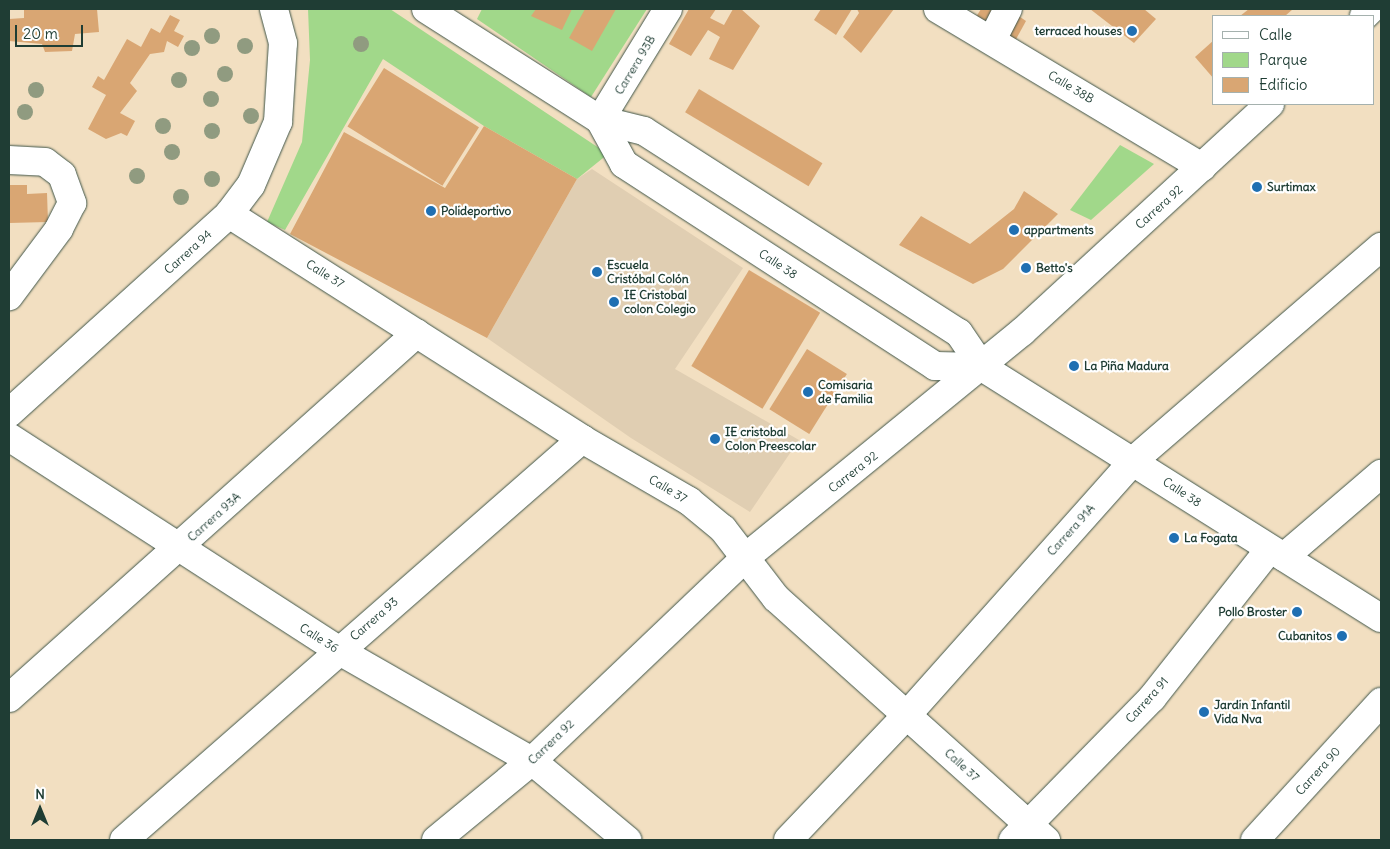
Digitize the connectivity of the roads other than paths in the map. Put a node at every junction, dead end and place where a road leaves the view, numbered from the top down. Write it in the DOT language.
graph roads {
  1 [pos="274,9"];
  2 [pos="668,9"];
  3 [pos="938,9"];
  4 [pos="1008,9"];
  5 [pos="1376,9"];
  6 [pos="433,11"];
  7 [pos="1381,15"];
  8 [pos="992,40"];
  9 [pos="1269,105"];
  10 [pos="600,120"];
  11 [pos="9,160"];
  12 [pos="1202,168"];
  13 [pos="230,214"];
  14 [pos="1381,247"];
  15 [pos="9,296"];
  16 [pos="417,332"];
  17 [pos="982,367"];
  18 [pos="9,413"];
  19 [pos="9,437"];
  20 [pos="582,439"];
  21 [pos="1133,460"];
  22 [pos="1381,474"];
  23 [pos="179,549"];
  24 [pos="1276,553"];
  25 [pos="746,557"];
  26 [pos="1381,618"];
  27 [pos="338,650"];
  28 [pos="9,698"];
  29 [pos="1381,702"];
  30 [pos="907,715"];
  31 [pos="532,761"];
  32 [pos="1029,835"];
  33 [pos="124,840"];
  34 [pos="436,840"];
  35 [pos="627,840"];
  36 [pos="788,840"];
  37 [pos="1255,840"];
  1 -- 13 [label="street, Carrera 94"];
  2 -- 10 [label="street, Carrera 93B"];
  3 -- 8 [label="street, Calle 38B"];
  4 -- 8 [label="street"];
  5 -- 7 [label="street"];
  6 -- 10 [label="street, Calle 38"];
  8 -- 12 [label="street, Calle 38B"];
  9 -- 12 [label="street, Carrera 92"];
  10 -- 17 [label="street, Calle 38"];
  10 -- 17 [label="street, Calle 38"];
  11 -- 15 [label="street"];
  12 -- 17 [label="street, Carrera 92"];
  13 -- 16 [label="street, Calle 37"];
  13 -- 18 [label="street, Carrera 94"];
  14 -- 21 [label="street, Carrera 91A"];
  16 -- 20 [label="street, Calle 37"];
  16 -- 23 [label="street, Carrera 93A"];
  17 -- 21 [label="street, Calle 38"];
  17 -- 25 [label="street, Carrera 92"];
  19 -- 23 [label="street, Calle 36"];
  20 -- 25 [label="street, Calle 37"];
  20 -- 27 [label="street, Carrera 93"];
  21 -- 24 [label="street, Calle 38"];
  21 -- 30 [label="street, Carrera 91A"];
  22 -- 24 [label="street, Carrera 91"];
  23 -- 27 [label="street, Calle 36"];
  23 -- 28 [label="street, Carrera 93A"];
  24 -- 26 [label="street, Calle 38"];
  24 -- 32 [label="street, Carrera 91"];
  25 -- 30 [label="street, Calle 37"];
  25 -- 31 [label="street, Carrera 92"];
  27 -- 31 [label="street, Calle 36"];
  27 -- 33 [label="street, Carrera 93"];
  29 -- 37 [label="street, Carrera 90"];
  30 -- 32 [label="street, Calle 37"];
  30 -- 36 [label="street, Carrera 91A"];
  31 -- 34 [label="street, Carrera 92"];
  31 -- 35 [label="street, Calle 36"];
}
